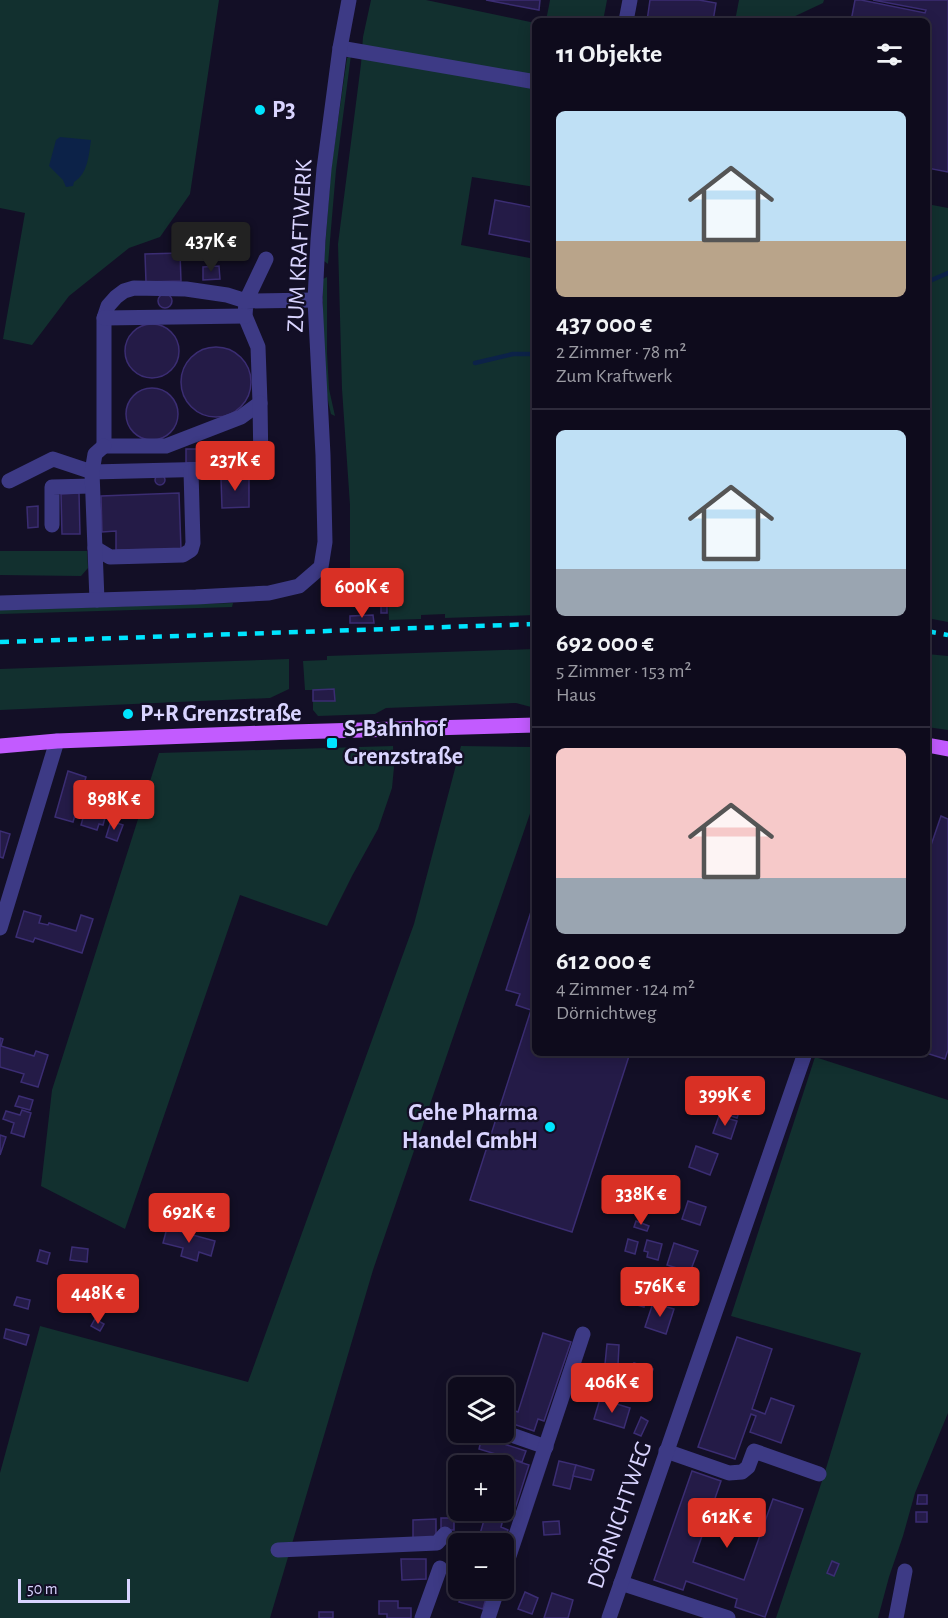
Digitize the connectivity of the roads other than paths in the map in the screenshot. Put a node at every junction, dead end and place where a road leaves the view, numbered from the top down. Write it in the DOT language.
graph roads {
  1 [pos="349,0"];
  2 [pos="630,0"];
  3 [pos="627,18"];
  4 [pos="340,48"];
  5 [pos="532,81"];
  6 [pos="266,259"];
  7 [pos="315,300"];
  8 [pos="246,301"];
  9 [pos="245,316"];
  10 [pos="104,318"];
  11 [pos="260,404"];
  12 [pos="104,446"];
  13 [pos="191,471"];
  14 [pos="92,479"];
  15 [pos="9,481"];
  16 [pos="52,525"];
  17 [pos="95,548"];
  18 [pos="97,600"];
  19 [pos="0,603"];
  20 [pos="532,725"];
  21 [pos="57,741"];
  22 [pos="0,746"];
  23 [pos="930,746"];
  24 [pos="948,749"];
  25 [pos="0,928"];
  26 [pos="804,1056"];
  27 [pos="583,1334"];
  28 [pos="514,1436"];
  29 [pos="546,1447"];
  30 [pos="666,1451"];
  31 [pos="819,1474"];
  32 [pos="445,1534"];
  33 [pos="514,1542"];
  34 [pos="278,1550"];
  35 [pos="440,1568"];
  36 [pos="905,1571"];
  37 [pos="621,1582"];
  38 [pos="494,1599"];
  39 [pos="422,1618"];
  40 [pos="488,1618"];
  41 [pos="609,1618"];
  42 [pos="728,1618"];
  43 [pos="896,1618"];
  1 -- 4 [label="street, ZUM KRAFTWERK"];
  2 -- 3 [label="street"];
  4 -- 5 [label="street"];
  4 -- 7 [label="street, ZUM KRAFTWERK"];
  6 -- 8 [label="street"];
  7 -- 8 [label="street"];
  7 -- 18 [label="street, ZUM KRAFTWERK"];
  8 -- 9 [label="street"];
  8 -- 10 [label="street"];
  9 -- 10 [label="street"];
  9 -- 11 [label="street"];
  10 -- 12 [label="street"];
  11 -- 12 [label="street"];
  11 -- 13 [label="street"];
  12 -- 14 [label="street"];
  13 -- 14 [label="street"];
  13 -- 17 [label="street"];
  14 -- 15 [label="street"];
  14 -- 16 [label="street"];
  14 -- 17 [label="street"];
  17 -- 18 [label="street"];
  18 -- 19 [label="street"];
  20 -- 21 [label="main road"];
  21 -- 22 [label="main road"];
  21 -- 25 [label="street"];
  23 -- 24 [label="main road"];
  26 -- 30 [label="street, DÖRNICHTWEG"];
  27 -- 29 [label="street"];
  28 -- 29 [label="street"];
  29 -- 33 [label="street"];
  30 -- 31 [label="street"];
  30 -- 37 [label="street, DÖRNICHTWEG"];
  32 -- 34 [label="street"];
  35 -- 39 [label="street"];
  36 -- 43 [label="street"];
  37 -- 41 [label="street, DÖRNICHTWEG"];
  37 -- 42 [label="street"];
  38 -- 40 [label="street"];
}
